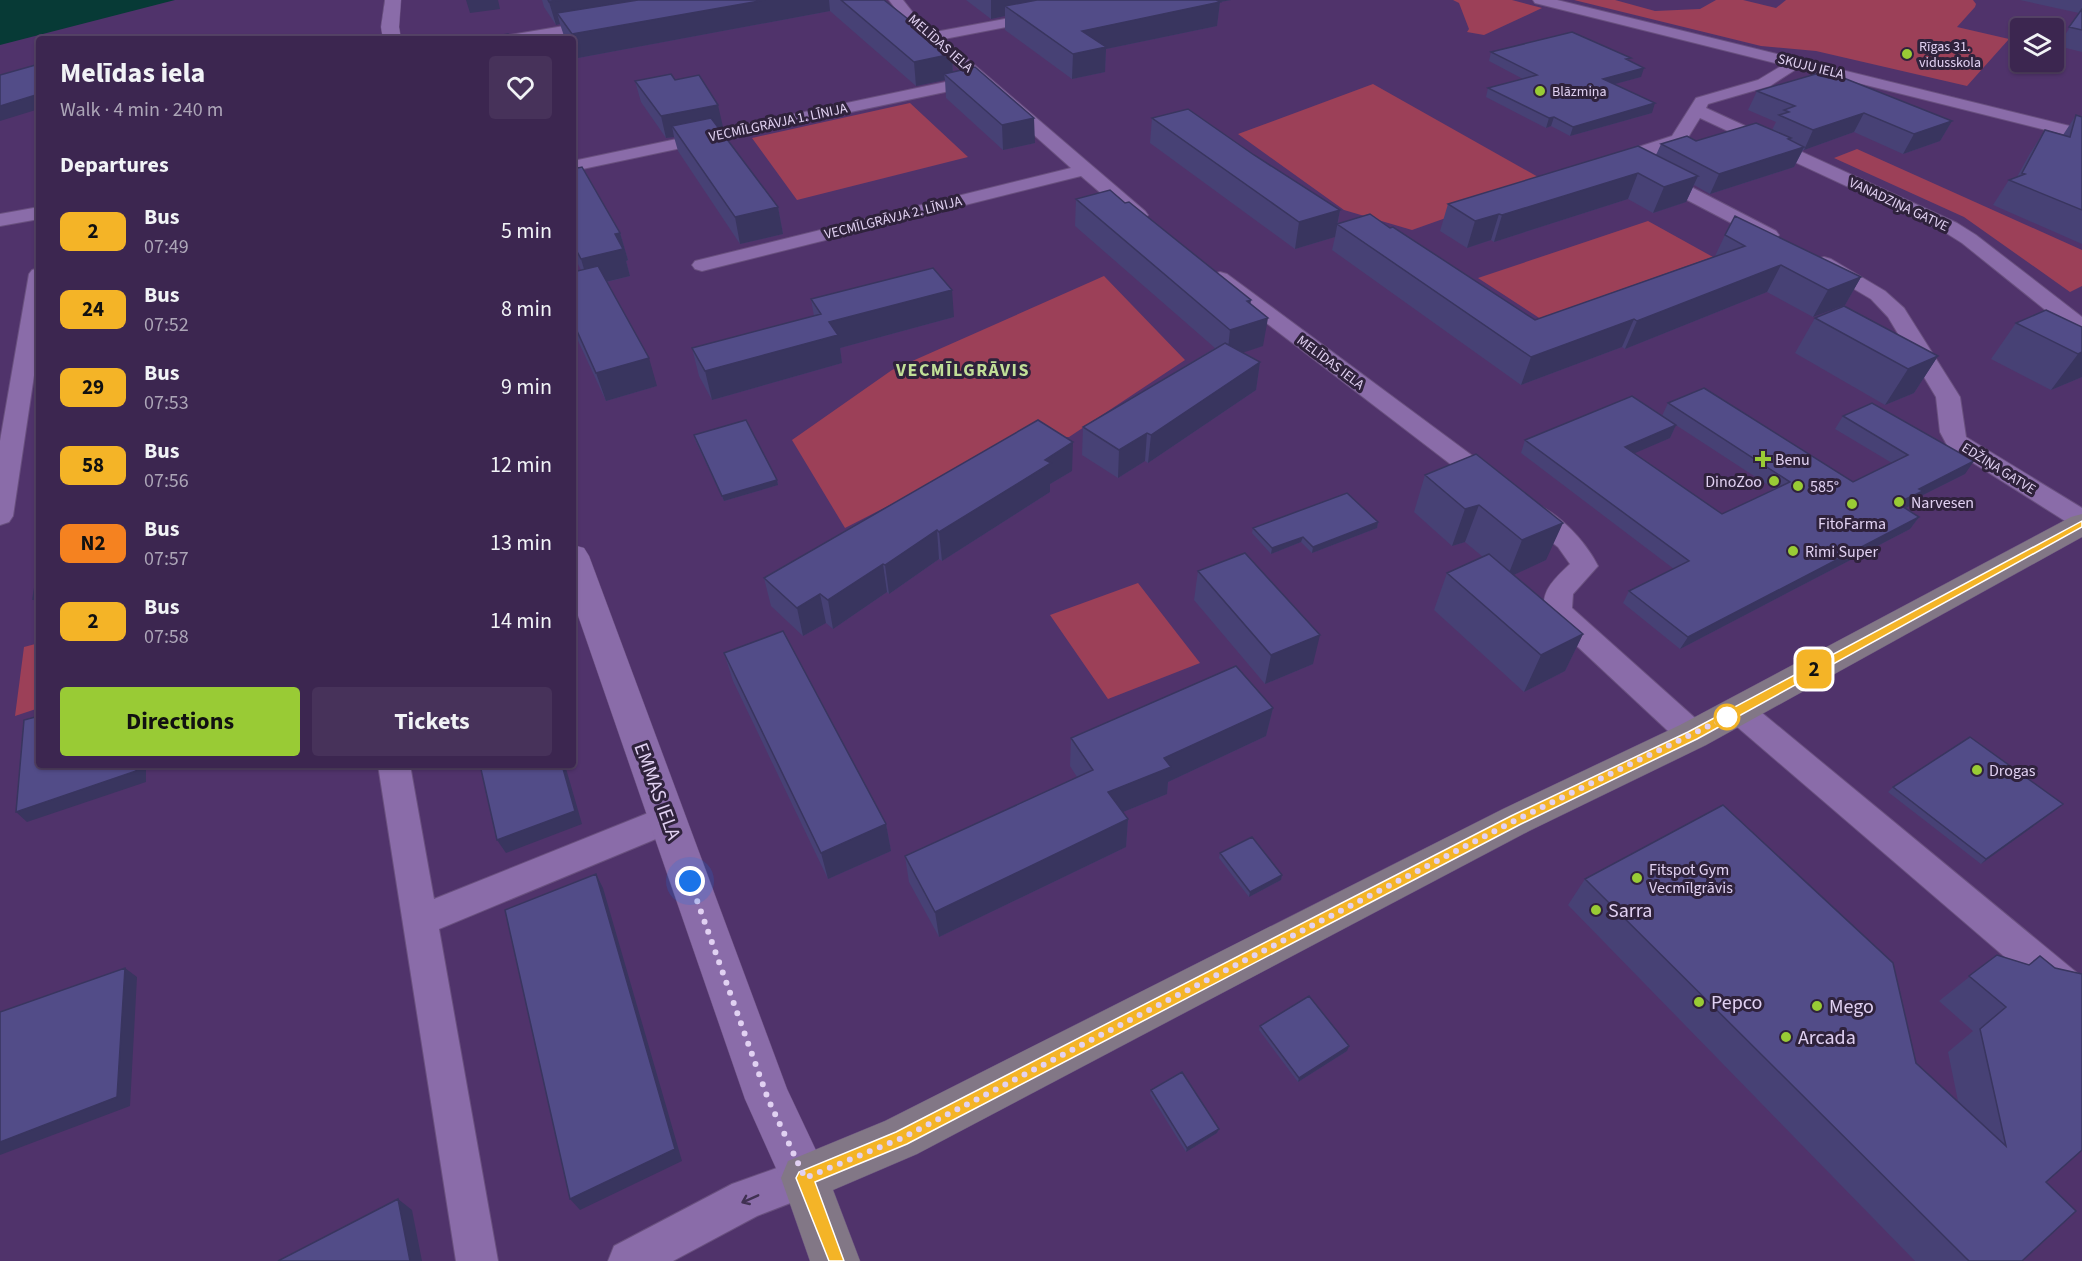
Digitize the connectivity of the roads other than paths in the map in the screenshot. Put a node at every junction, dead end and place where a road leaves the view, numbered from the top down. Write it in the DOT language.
graph roads {
  1 [pos="393,0"];
  2 [pos="896,0"];
  3 [pos="1540,0"];
  4 [pos="1060,12"];
  5 [pos="613,22"];
  6 [pos="392,36"];
  7 [pos="528,36"];
  8 [pos="932,37"];
  9 [pos="1796,63"];
  10 [pos="982,79"];
  11 [pos="1697,110"];
  12 [pos="2082,134"];
  13 [pos="576,165"];
  14 [pos="1084,170"];
  15 [pos="36,214"];
  16 [pos="0,220"];
  17 [pos="1159,231"];
  18 [pos="702,265"];
  19 [pos="1205,267"];
  20 [pos="36,293"];
  21 [pos="2082,328"];
  22 [pos="0,516"];
  23 [pos="2082,519"];
  24 [pos="2082,524"];
  25 [pos="576,564"];
  26 [pos="1739,711"];
  27 [pos="1693,735"];
  28 [pos="394,768"];
  29 [pos="668,819"];
  30 [pos="420,921"];
  31 [pos="2082,1000"];
  32 [pos="805,1178"];
  33 [pos="477,1261"];
  34 [pos="629,1261"];
  35 [pos="835,1261"];
  1 -- 6 [label="street"];
  2 -- 8 [label="street, MELĪDAS IELA"];
  3 -- 9 [label="street, SKUJU IELA"];
  4 -- 8 [label="street"];
  5 -- 7 [label="street"];
  8 -- 10 [label="street, MELĪDAS IELA"];
  9 -- 11 [label="street, EDŽIŅA GATVE"];
  9 -- 12 [label="street, SKUJU IELA"];
  10 -- 13 [label="street, VECMĪLGRĀVJA 1. LĪNIJA"];
  10 -- 14 [label="street, MELĪDAS IELA"];
  11 -- 21 [label="street, VANADZIŅA GATVE"];
  11 -- 23 [label="street, EDŽIŅA GATVE"];
  14 -- 17 [label="street, MELĪDAS IELA"];
  14 -- 18 [label="street, VECMĪLGRĀVJA 2. LĪNIJA"];
  15 -- 16 [label="street"];
  19 -- 27 [label="street, MELĪDAS IELA"];
  20 -- 22 [label="street"];
  24 -- 26 [label="main road"];
  25 -- 29 [label="street, EMMAS IELA"];
  26 -- 27 [label="main road"];
  26 -- 31 [label="street"];
  27 -- 32 [label="main road"];
  28 -- 30 [label="street"];
  29 -- 30 [label="street"];
  29 -- 32 [label="street, EMMAS IELA"];
  30 -- 33 [label="street"];
  32 -- 34 [label="street, one-way"];
  32 -- 35 [label="main road, EMMAS IELA"];
}
